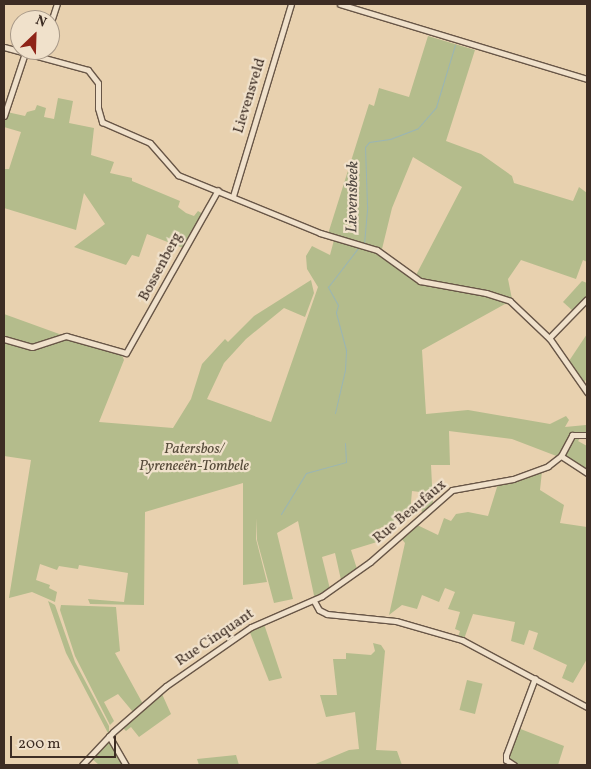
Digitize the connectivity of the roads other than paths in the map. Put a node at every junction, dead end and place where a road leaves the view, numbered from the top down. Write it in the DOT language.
graph roads {
  1 [pos="291,4"];
  2 [pos="340,4"];
  3 [pos="22,60"];
  4 [pos="51,60"];
  5 [pos="587,79"];
  6 [pos="4,116"];
  7 [pos="218,190"];
  8 [pos="233,196"];
  9 [pos="587,299"];
  10 [pos="549,338"];
  11 [pos="4,339"];
  12 [pos="587,392"];
  13 [pos="587,435"];
  14 [pos="562,455"];
  15 [pos="587,473"];
  16 [pos="314,600"];
  17 [pos="535,678"];
  18 [pos="587,707"];
  19 [pos="109,736"];
  20 [pos="82,765"];
  21 [pos="126,765"];
  22 [pos="514,765"];
  1 -- 8 [label="street, Lievensveld"];
  2 -- 5 [label="street"];
  3 -- 6 [label="street"];
  4 -- 7 [label="street"];
  7 -- 8 [label="street"];
  7 -- 11 [label="street, Bossenberg"];
  8 -- 10 [label="street"];
  9 -- 10 [label="street"];
  10 -- 12 [label="street"];
  13 -- 14 [label="street"];
  14 -- 15 [label="street"];
  14 -- 16 [label="street, Rue Beaufaux"];
  16 -- 17 [label="street"];
  16 -- 19 [label="street, Rue Cinquant"];
  17 -- 18 [label="street"];
  17 -- 22 [label="street"];
  19 -- 20 [label="street, Rue Cinquant"];
  19 -- 21 [label="street"];
}
